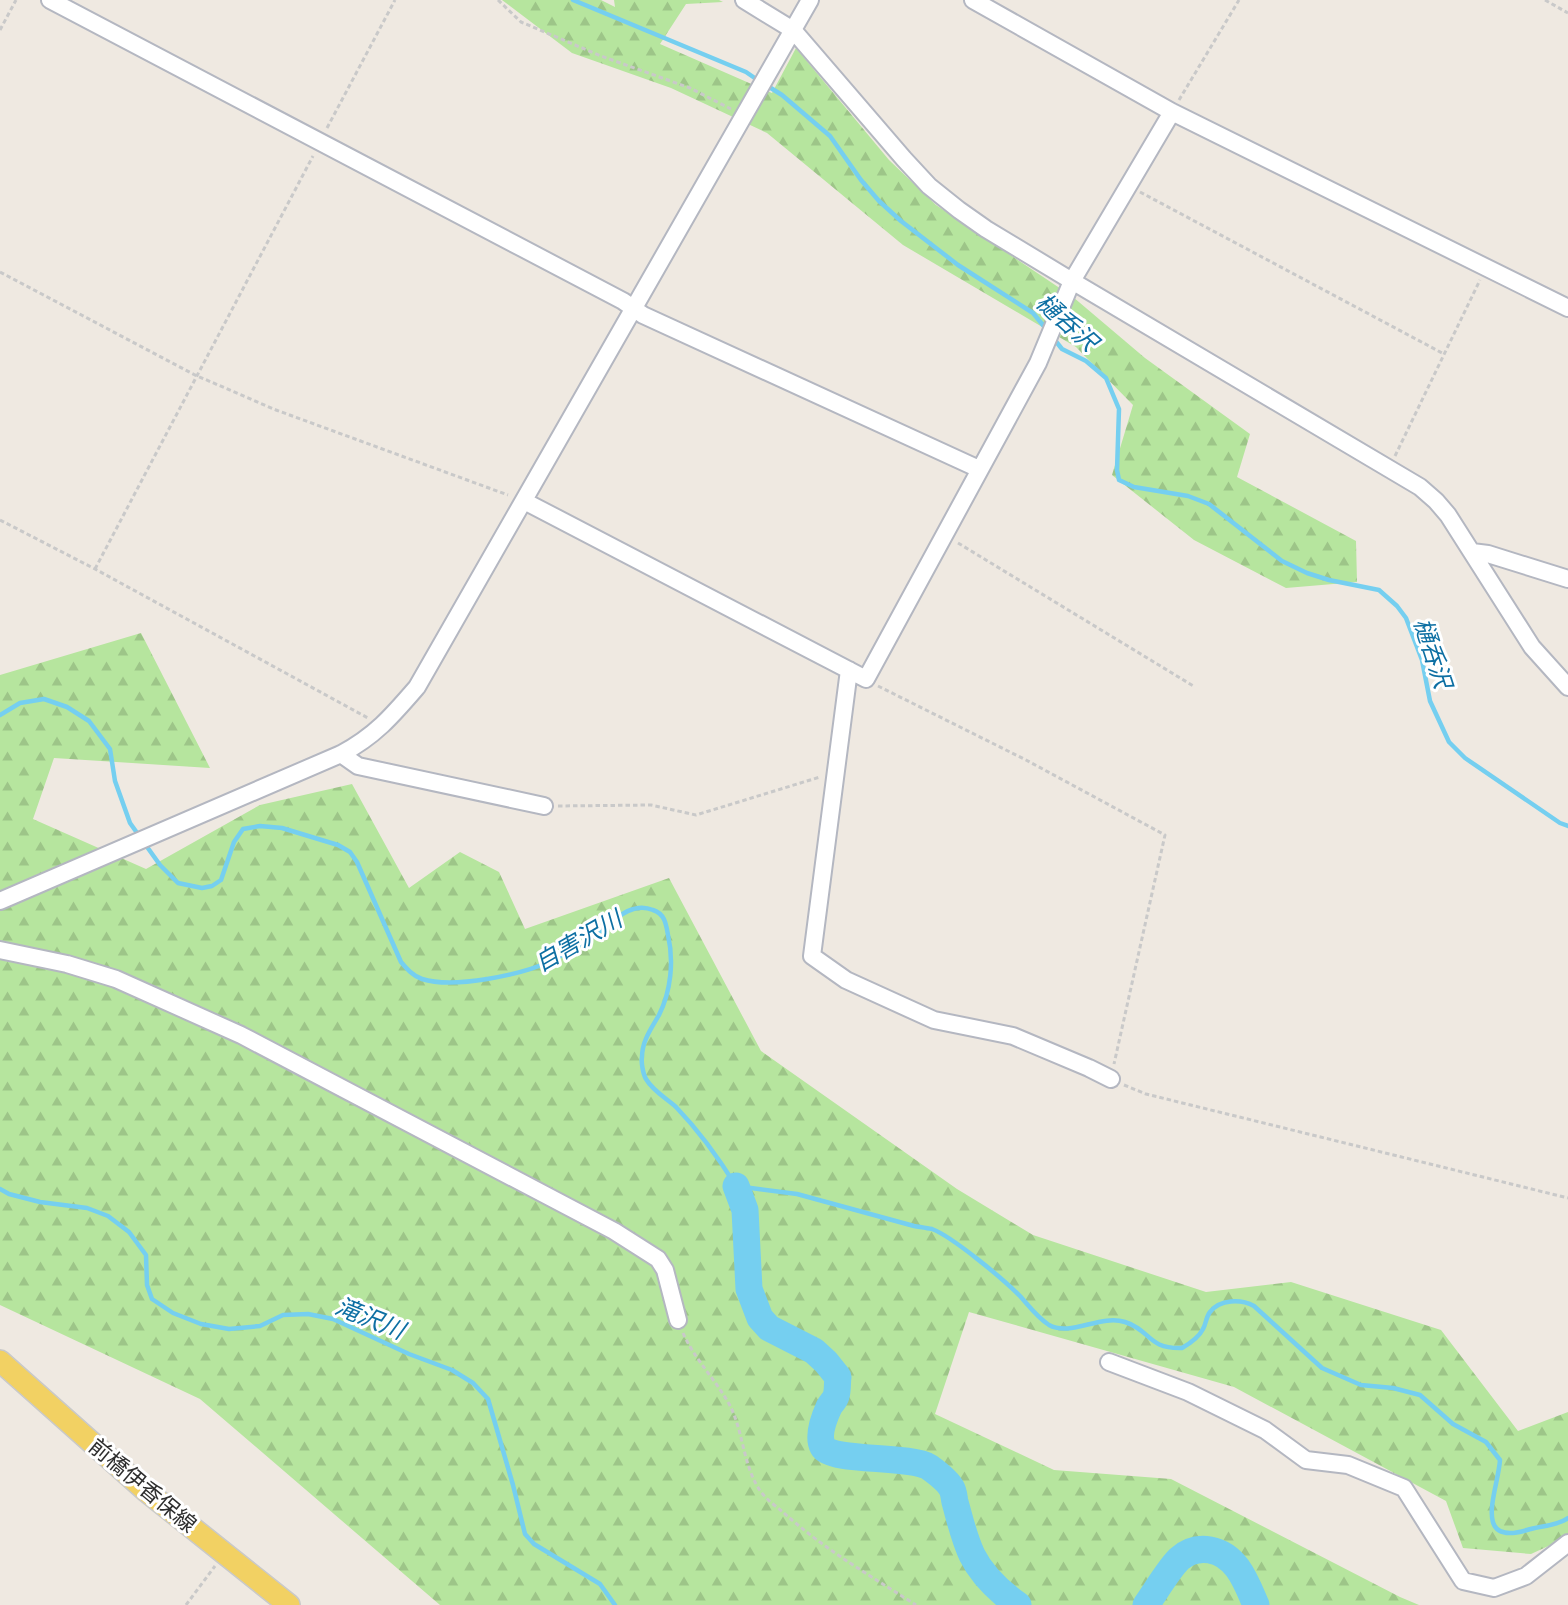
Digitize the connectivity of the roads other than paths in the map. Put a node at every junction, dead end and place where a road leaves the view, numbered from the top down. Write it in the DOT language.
graph roads {
  1 [pos="50,0"];
  2 [pos="744,0"];
  3 [pos="810,0"];
  4 [pos="973,0"];
  5 [pos="793,30"];
  6 [pos="1172,112"];
  7 [pos="1072,281"];
  8 [pos="633,308"];
  9 [pos="1568,308"];
  10 [pos="979,469"];
  11 [pos="524,501"];
  12 [pos="1472,552"];
  13 [pos="1568,579"];
  14 [pos="849,670"];
  15 [pos="1568,687"];
  16 [pos="341,754"];
  17 [pos="544,806"];
  18 [pos="0,901"];
  19 [pos="0,950"];
  20 [pos="1111,1079"];
  21 [pos="678,1320"];
  22 [pos="0,1361"];
  23 [pos="1109,1362"];
  24 [pos="1568,1543"];
  25 [pos="289,1605"];
  1 -- 8 [label="street"];
  2 -- 5 [label="street"];
  3 -- 5 [label="street"];
  4 -- 6 [label="street"];
  5 -- 7 [label="street"];
  5 -- 8 [label="street"];
  6 -- 7 [label="street"];
  6 -- 9 [label="street"];
  7 -- 10 [label="street"];
  7 -- 12 [label="street"];
  8 -- 10 [label="street"];
  8 -- 11 [label="street"];
  10 -- 14 [label="street"];
  11 -- 14 [label="street"];
  11 -- 16 [label="street"];
  12 -- 13 [label="street"];
  12 -- 15 [label="street"];
  14 -- 20 [label="street"];
  16 -- 17 [label="street"];
  16 -- 18 [label="street"];
  19 -- 21 [label="street"];
  22 -- 25 [label="main road, 前橋伊香保線"];
  23 -- 24 [label="street"];
}
